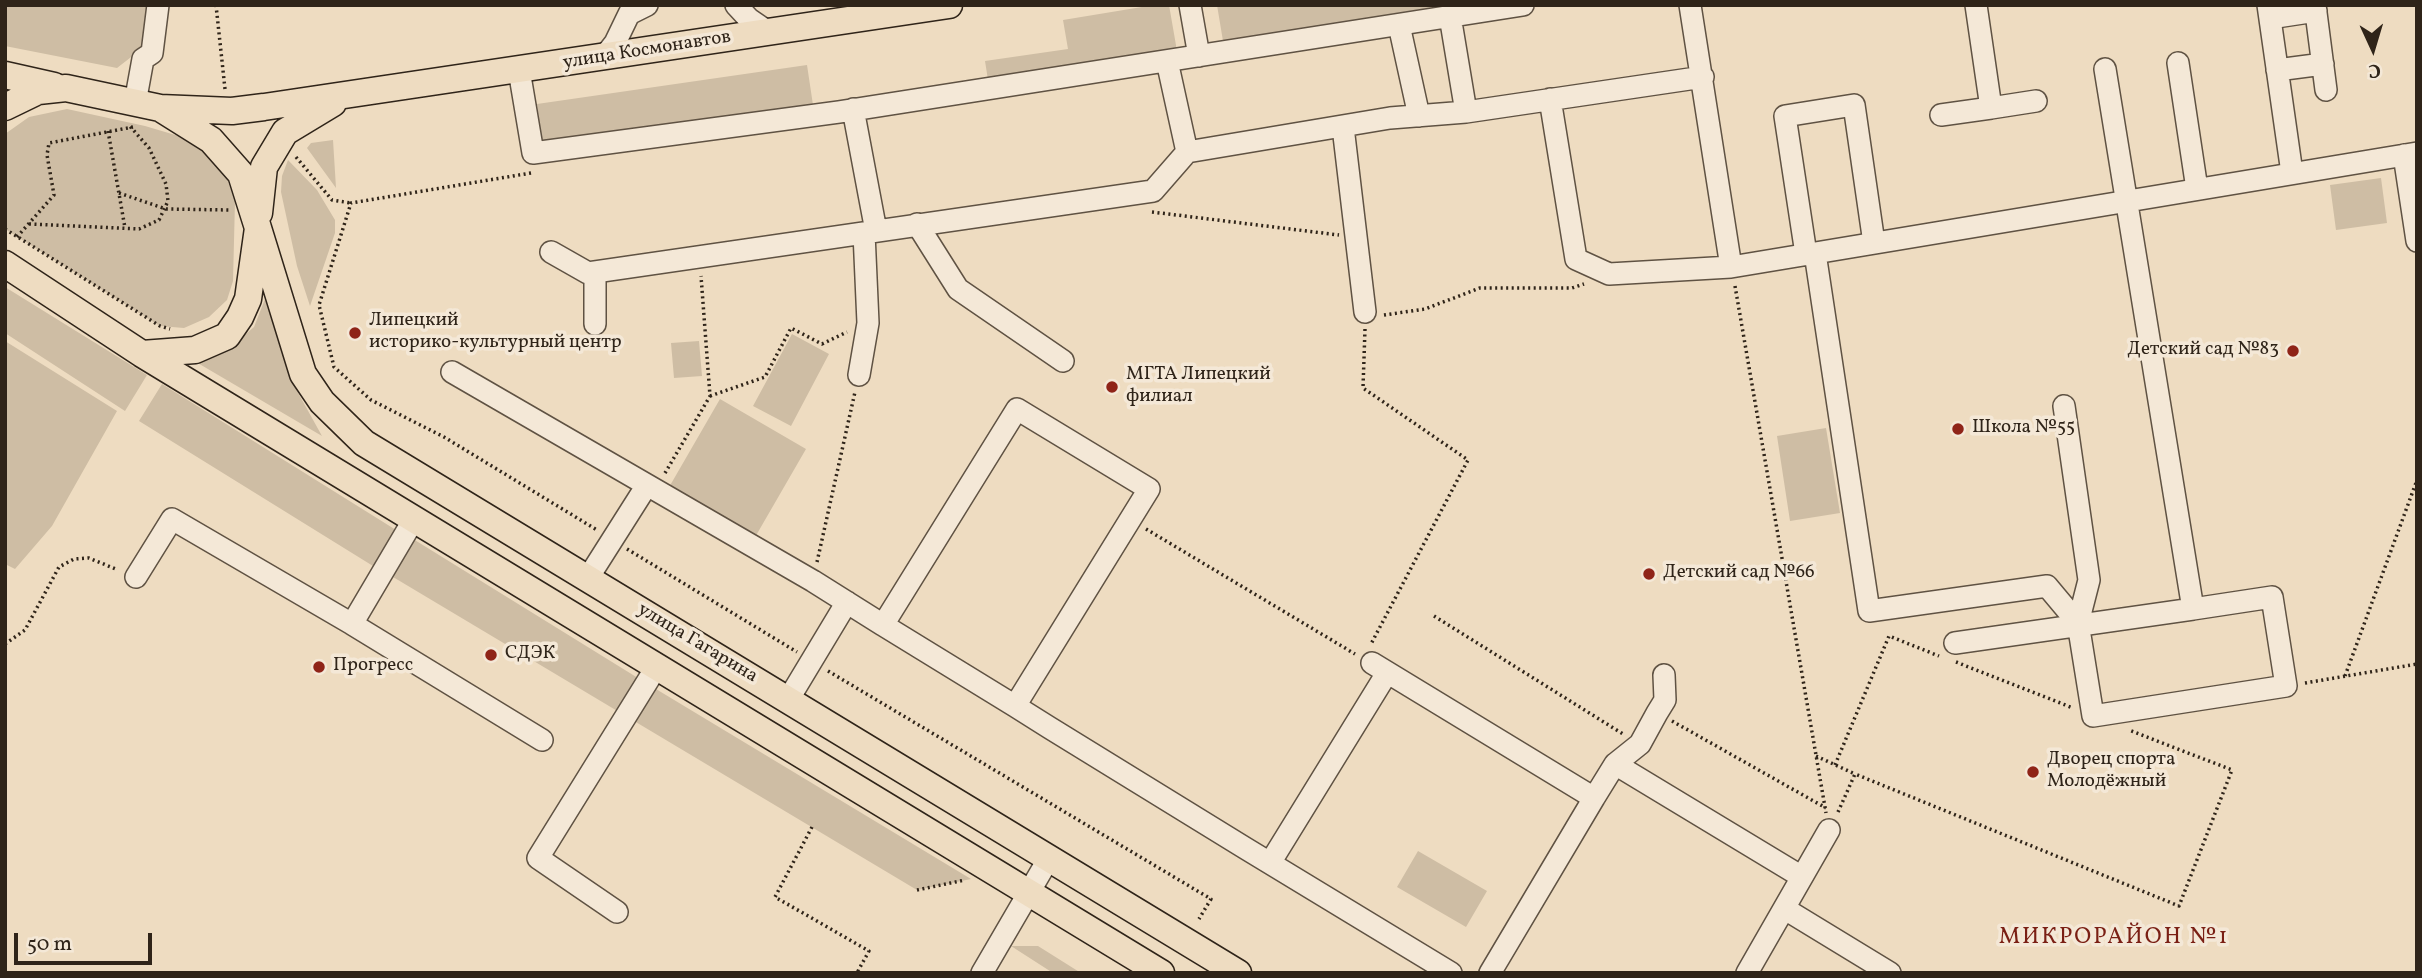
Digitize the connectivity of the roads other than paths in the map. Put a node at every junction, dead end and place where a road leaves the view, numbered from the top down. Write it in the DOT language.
graph roads {
  1 [pos="158,5"];
  2 [pos="646,5"];
  3 [pos="737,5"];
  4 [pos="949,5"];
  5 [pos="1190,5"];
  6 [pos="1523,5"];
  7 [pos="1690,5"];
  8 [pos="1976,5"];
  9 [pos="2315,8"];
  10 [pos="2269,11"];
  11 [pos="1450,16"];
  12 [pos="1399,25"];
  13 [pos="768,32"];
  14 [pos="1199,56"];
  15 [pos="604,57"];
  16 [pos="1167,61"];
  17 [pos="2178,63"];
  18 [pos="2323,64"];
  19 [pos="2105,69"];
  20 [pos="519,71"];
  21 [pos="2277,71"];
  22 [pos="5,75"];
  23 [pos="1703,77"];
  24 [pos="66,88"];
  25 [pos="2326,90"];
  26 [pos="344,97"];
  27 [pos="1550,99"];
  28 [pos="2036,101"];
  29 [pos="5,107"];
  30 [pos="1991,108"];
  31 [pos="853,109"];
  32 [pos="1466,111"];
  33 [pos="1941,115"];
  34 [pos="1419,116"];
  35 [pos="142,118"];
  36 [pos="1343,127"];
  37 [pos="1186,152"];
  38 [pos="2410,154"];
  39 [pos="2292,173"];
  40 [pos="2197,189"];
  41 [pos="2125,201"];
  42 [pos="258,225"];
  43 [pos="917,225"];
  44 [pos="870,232"];
  45 [pos="2417,241"];
  46 [pos="1874,243"];
  47 [pos="551,252"];
  48 [pos="1810,253"];
  49 [pos="5,264"];
  50 [pos="1731,267"];
  51 [pos="595,272"];
  52 [pos="1365,312"];
  53 [pos="596,324"];
  54 [pos="142,354"];
  55 [pos="1063,361"];
  56 [pos="452,372"];
  57 [pos="859,375"];
  58 [pos="2064,406"];
  59 [pos="651,487"];
  60 [pos="414,519"];
  61 [pos="136,577"];
  62 [pos="588,578"];
  63 [pos="847,602"];
  64 [pos="2193,609"];
  65 [pos="2078,623"];
  66 [pos="352,624"];
  67 [pos="883,625"];
  68 [pos="1950,654"];
  69 [pos="657,666"];
  70 [pos="1664,675"];
  71 [pos="788,700"];
  72 [pos="1015,706"];
  73 [pos="542,740"];
  74 [pos="1615,764"];
  75 [pos="1594,798"];
  76 [pos="1829,830"];
  77 [pos="1049,858"];
  78 [pos="1270,863"];
  79 [pos="1801,877"];
  80 [pos="1028,892"];
  81 [pos="1785,909"];
  82 [pos="617,912"];
  83 [pos="982,973"];
  84 [pos="1161,973"];
  85 [pos="1238,973"];
  86 [pos="1451,973"];
  87 [pos="1490,973"];
  88 [pos="1747,973"];
  89 [pos="1890,973"];
  1 -- 35 [label="street"];
  2 -- 15 [label="street"];
  3 -- 13 [label="street"];
  4 -- 13 [label="main road, улица Космонавтов"];
  5 -- 14 [label="street"];
  6 -- 11 [label="street"];
  7 -- 23 [label="street"];
  8 -- 30 [label="street"];
  9 -- 10 [label="street"];
  9 -- 18 [label="street"];
  10 -- 21 [label="street"];
  11 -- 12 [label="street"];
  11 -- 32 [label="street"];
  12 -- 14 [label="street"];
  12 -- 34 [label="street"];
  13 -- 15 [label="main road, улица Космонавтов"];
  14 -- 16 [label="street"];
  15 -- 20 [label="main road, улица Космонавтов"];
  16 -- 31 [label="street"];
  16 -- 37 [label="street"];
  17 -- 40 [label="street"];
  18 -- 21 [label="street"];
  18 -- 25 [label="street"];
  19 -- 41 [label="street"];
  20 -- 26 [label="main road, улица Космонавтов"];
  20 -- 31 [label="street"];
  21 -- 39 [label="street"];
  22 -- 24 [label="main road"];
  23 -- 27 [label="street"];
  23 -- 50 [label="street"];
  24 -- 29 [label="main road"];
  24 -- 35 [label="main road"];
  26 -- 35 [label="main road, улица Космонавтов"];
  26 -- 42 [label="main road, улица Космонавтов"];
  27 -- 32 [label="street"];
  27 -- 50 [label="street"];
  28 -- 30 [label="street"];
  30 -- 33 [label="street"];
  31 -- 44 [label="street"];
  32 -- 34 [label="street"];
  34 -- 36 [label="street"];
  35 -- 42 [label="main road, улица Гагарина"];
  36 -- 37 [label="street"];
  36 -- 52 [label="street"];
  37 -- 43 [label="street"];
  38 -- 39 [label="street"];
  38 -- 45 [label="street"];
  39 -- 40 [label="street"];
  40 -- 41 [label="street"];
  41 -- 46 [label="street"];
  41 -- 64 [label="street"];
  42 -- 54 [label="main road, улица Космонавтов"];
  42 -- 62 [label="main road, улица Гагарина"];
  43 -- 44 [label="street"];
  43 -- 55 [label="street"];
  44 -- 51 [label="street"];
  44 -- 57 [label="street"];
  46 -- 48 [label="street"];
  46 -- 48 [label="street"];
  47 -- 51 [label="street"];
  48 -- 50 [label="street"];
  48 -- 65 [label="street"];
  49 -- 54 [label="main road, улица Гагарина"];
  51 -- 53 [label="street"];
  54 -- 60 [label="main road, улица Гагарина"];
  56 -- 59 [label="street"];
  58 -- 65 [label="street"];
  59 -- 62 [label="street"];
  59 -- 63 [label="street"];
  60 -- 66 [label="street"];
  60 -- 69 [label="main road, улица Гагарина"];
  61 -- 66 [label="street"];
  62 -- 71 [label="main road, улица Гагарина"];
  63 -- 67 [label="street"];
  63 -- 71 [label="street"];
  64 -- 65 [label="street"];
  64 -- 65 [label="street"];
  65 -- 68 [label="street"];
  66 -- 73 [label="street"];
  67 -- 72 [label="street"];
  67 -- 72 [label="street"];
  69 -- 80 [label="main road, улица Гагарина"];
  69 -- 82 [label="street"];
  70 -- 74 [label="street"];
  71 -- 77 [label="main road, улица Гагарина"];
  72 -- 78 [label="street"];
  74 -- 75 [label="street"];
  74 -- 79 [label="street"];
  75 -- 78 [label="street"];
  75 -- 87 [label="street"];
  76 -- 79 [label="street"];
  77 -- 80 [label="street"];
  77 -- 85 [label="main road, улица Гагарина"];
  78 -- 86 [label="street"];
  79 -- 81 [label="street"];
  80 -- 83 [label="street"];
  80 -- 84 [label="main road, улица Гагарина"];
  81 -- 88 [label="street"];
  81 -- 89 [label="street"];
}
